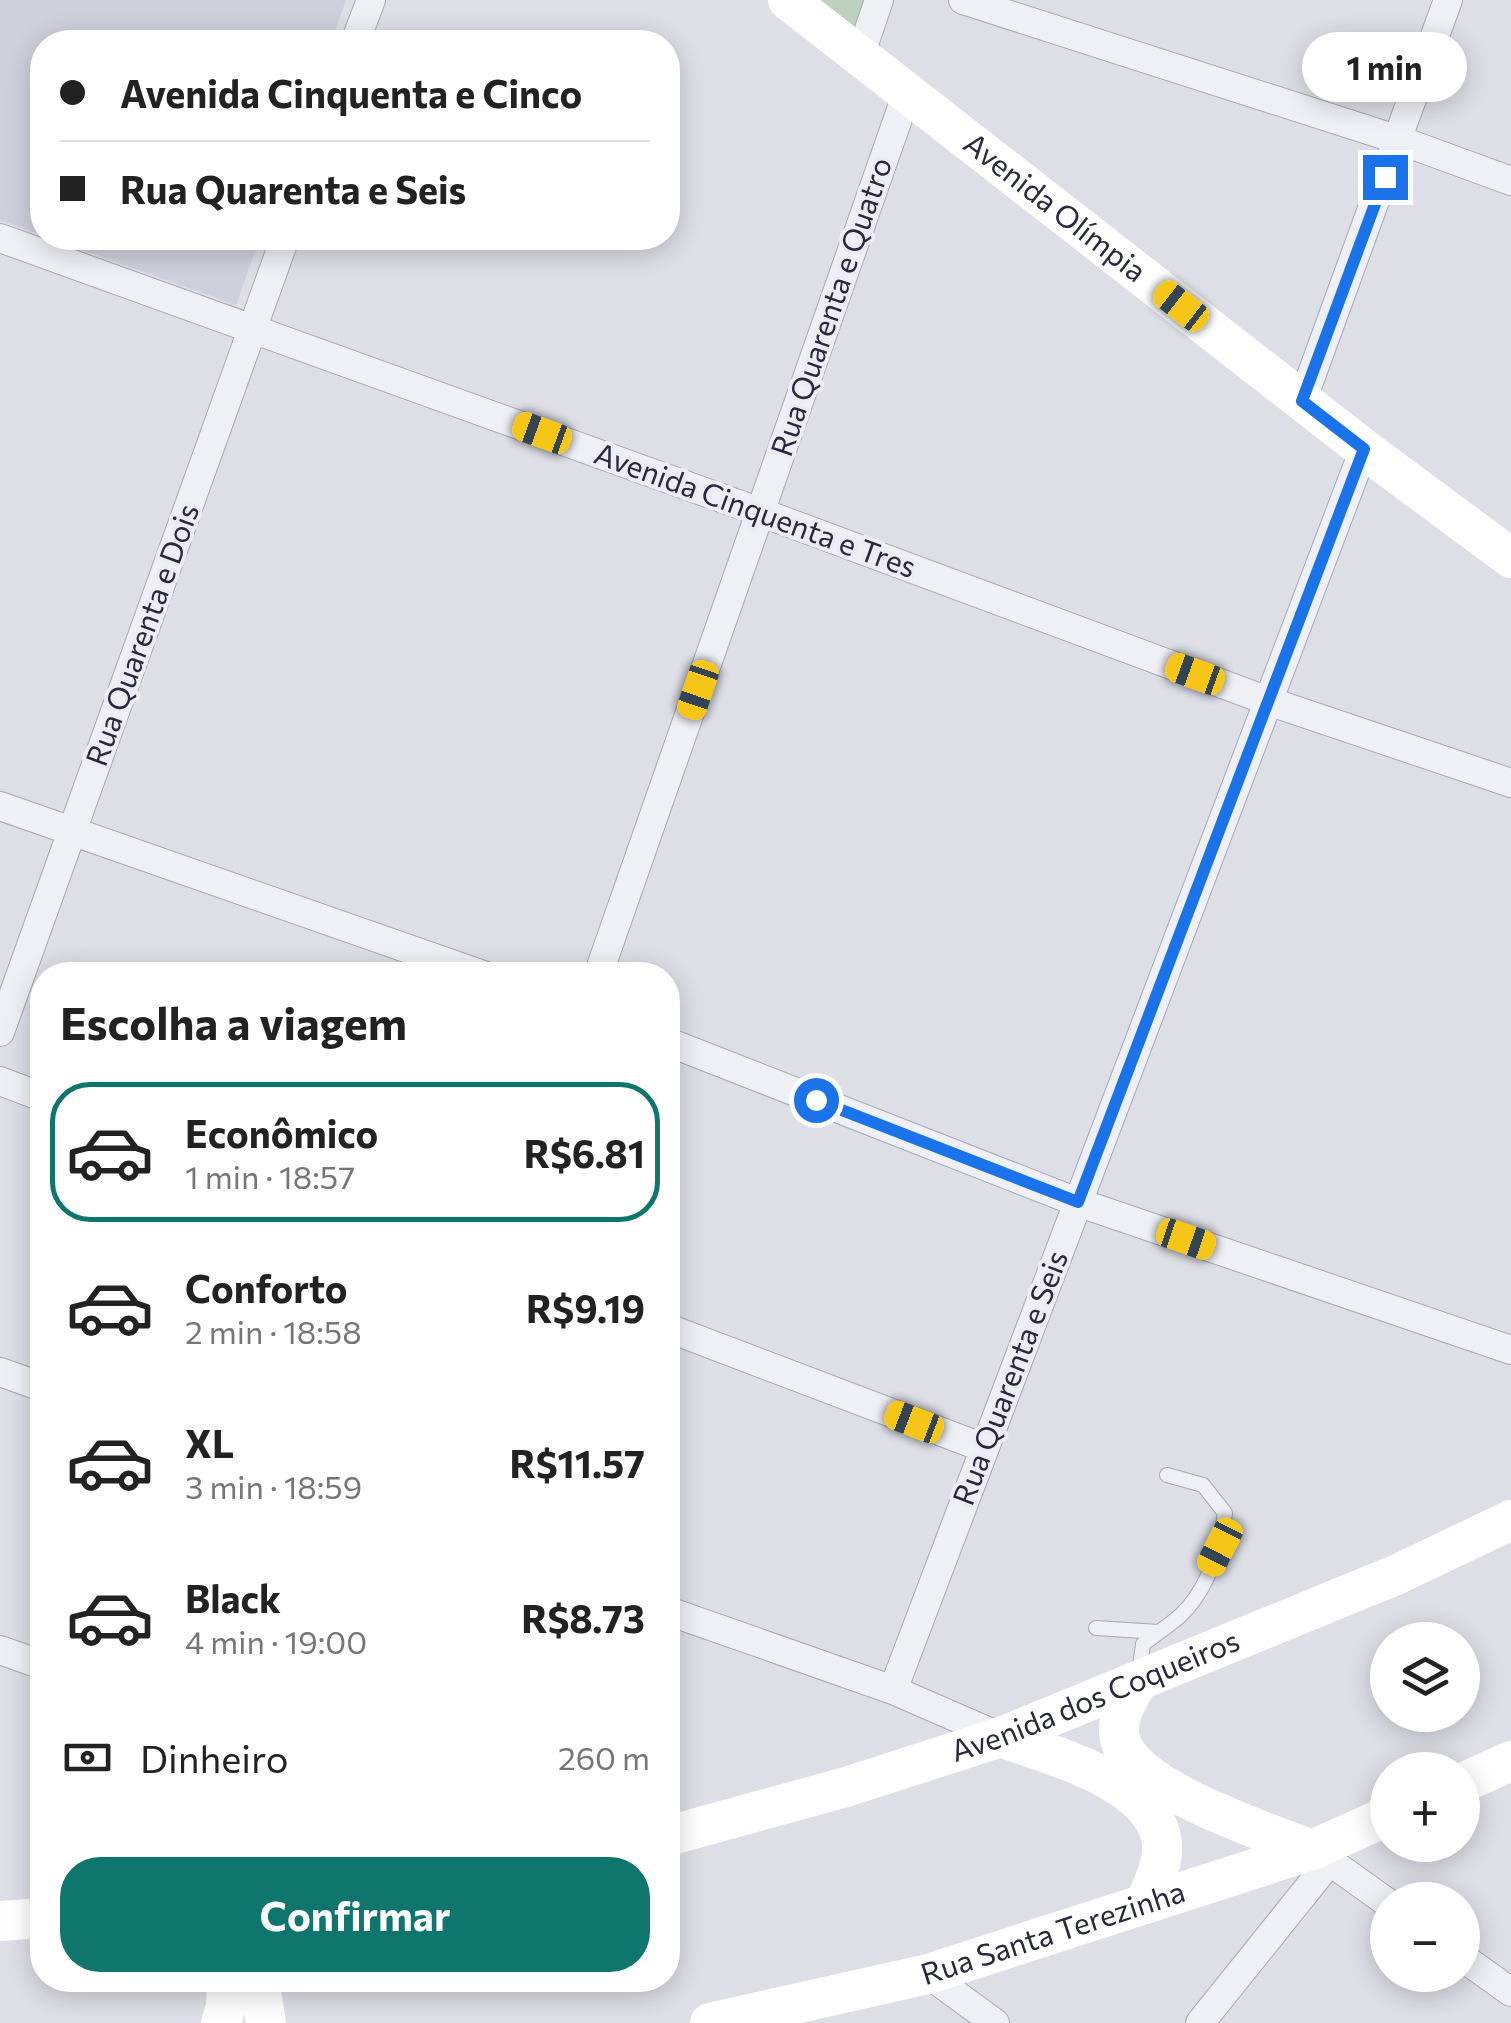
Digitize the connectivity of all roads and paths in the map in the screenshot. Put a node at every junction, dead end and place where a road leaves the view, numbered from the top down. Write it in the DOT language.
graph roads {
  1 [pos="370,0"];
  2 [pos="788,0"];
  3 [pos="880,0"];
  4 [pos="962,0"];
  5 [pos="1448,0"];
  6 [pos="359,30"];
  7 [pos="860,56"];
  8 [pos="907,93"];
  9 [pos="1399,140"];
  10 [pos="1511,182"];
  11 [pos="0,238"];
  12 [pos="30,249"];
  13 [pos="33,250"];
  14 [pos="281,250"];
  15 [pos="252,329"];
  16 [pos="1302,401"];
  17 [pos="1364,449"];
  18 [pos="760,512"];
  19 [pos="1511,558"];
  20 [pos="1268,701"];
  21 [pos="1511,783"];
  22 [pos="0,806"];
  23 [pos="73,834"];
  24 [pos="445,962"];
  25 [pos="603,962"];
  26 [pos="0,1032"];
  27 [pos="680,1047"];
  28 [pos="0,1081"];
  29 [pos="30,1092"];
  30 [pos="1078,1202"];
  31 [pos="680,1333"];
  32 [pos="1511,1350"];
  33 [pos="0,1372"];
  34 [pos="30,1383"];
  35 [pos="984,1448"];
  36 [pos="1167,1475"];
  37 [pos="1511,1520"];
  38 [pos="680,1614"];
  39 [pos="1096,1628"];
  40 [pos="1158,1632"];
  41 [pos="0,1650"];
  42 [pos="30,1661"];
  43 [pos="1138,1681"];
  44 [pos="892,1690"];
  45 [pos="1001,1737"];
  46 [pos="1511,1761"];
  47 [pos="1480,1775"];
  48 [pos="1370,1827"];
  49 [pos="680,1833"];
  50 [pos="1321,1856"];
  51 [pos="1370,1890"];
  52 [pos="1144,1904"];
  53 [pos="30,1919"];
  54 [pos="0,1921"];
  55 [pos="1480,1970"];
  56 [pos="928,1974"];
  57 [pos="227,1992"];
  58 [pos="261,1992"];
  59 [pos="1511,1992"];
  60 [pos="220,2023"];
  61 [pos="266,2023"];
  62 [pos="710,2023"];
  63 [pos="995,2023"];
  64 [pos="1200,2023"];
  1 -- 6 [label="street"];
  2 -- 7 [label="main road, Avenida Olímpia"];
  3 -- 7 [label="street"];
  4 -- 9 [label="street"];
  5 -- 9 [label="street"];
  7 -- 8 [label="main road, Avenida Olímpia"];
  8 -- 16 [label="main road, Avenida Olímpia"];
  8 -- 18 [label="street, Rua Quarenta e Quatro"];
  9 -- 10 [label="street"];
  9 -- 16 [label="street"];
  11 -- 12 [label="street, Avenida Cinquenta e Tres"];
  13 -- 15 [label="street, Avenida Cinquenta e Tres"];
  14 -- 15 [label="street, Rua Quarenta e Dois"];
  15 -- 18 [label="street, Avenida Cinquenta e Tres"];
  15 -- 23 [label="street, Rua Quarenta e Dois"];
  16 -- 17 [label="main road, Avenida Olímpia"];
  17 -- 19 [label="main road, Avenida Olímpia"];
  17 -- 20 [label="street, Rua Quarenta e Seis"];
  18 -- 20 [label="street, Avenida Cinquenta e Tres"];
  18 -- 25 [label="street, Rua Quarenta e Quatro"];
  20 -- 21 [label="street, Avenida Cinquenta e Tres"];
  20 -- 30 [label="street, Rua Quarenta e Seis"];
  22 -- 23 [label="street"];
  23 -- 24 [label="street"];
  23 -- 26 [label="street, Rua Quarenta e Dois"];
  27 -- 30 [label="street"];
  28 -- 29 [label="street"];
  30 -- 32 [label="street"];
  30 -- 35 [label="street, Rua Quarenta e Seis"];
  31 -- 35 [label="street"];
  33 -- 34 [label="street"];
  35 -- 44 [label="street, Rua Quarenta e Seis"];
  36 -- 40 [label="lane"];
  37 -- 43 [label="main road, Avenida dos Coqueiros"];
  38 -- 44 [label="street"];
  39 -- 40 [label="lane"];
  40 -- 43 [label="lane"];
  41 -- 42 [label="street"];
  43 -- 45 [label="main road, Avenida dos Coqueiros"];
  43 -- 50 [label="main road"];
  44 -- 45 [label="street"];
  45 -- 49 [label="main road, Avenida dos Coqueiros"];
  45 -- 52 [label="main road"];
  46 -- 47 [label="main road"];
  48 -- 50 [label="main road, Rua Santa Terezinha"];
  50 -- 51 [label="street"];
  50 -- 52 [label="main road, Rua Santa Terezinha"];
  50 -- 64 [label="street"];
  52 -- 56 [label="main road, Rua Santa Terezinha"];
  53 -- 54 [label="main road"];
  55 -- 59 [label="street"];
  56 -- 62 [label="main road, Rua Santa Terezinha"];
  56 -- 63 [label="street"];
  57 -- 60 [label="main road"];
  58 -- 61 [label="main road"];
}
